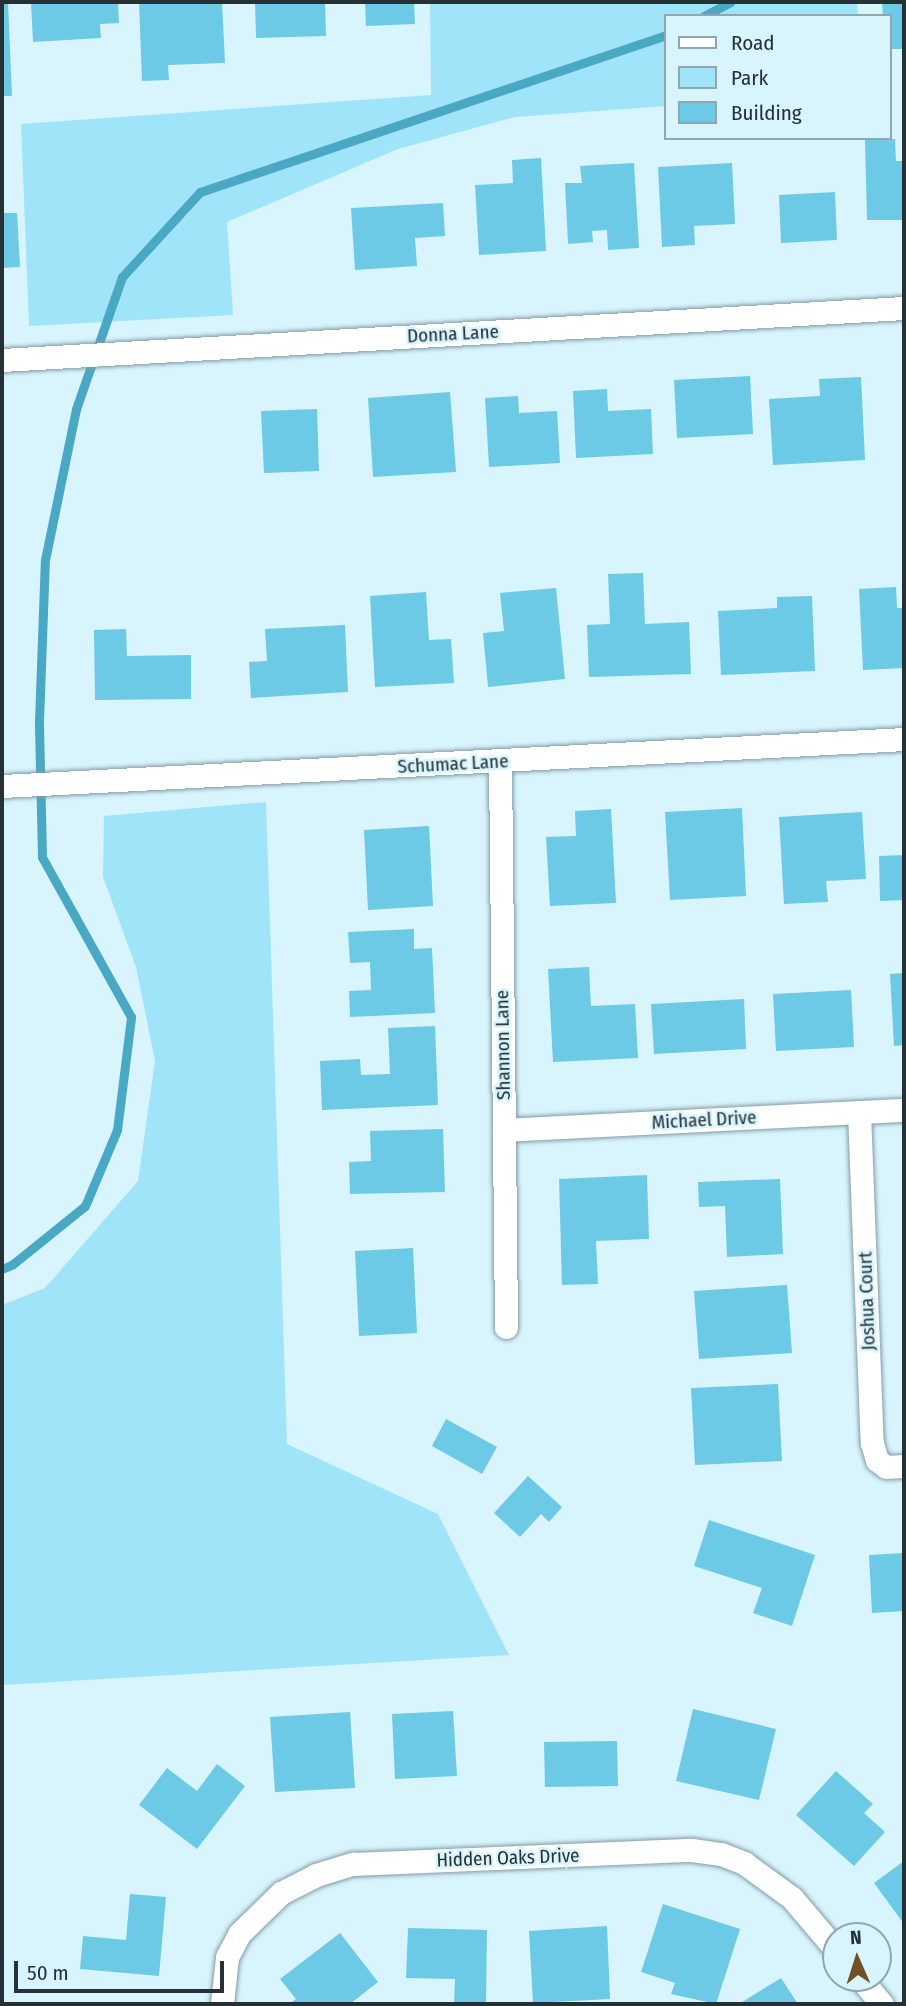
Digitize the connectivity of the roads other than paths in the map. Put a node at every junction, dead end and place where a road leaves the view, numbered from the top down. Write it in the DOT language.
graph roads {
  1 [pos="904,308"];
  2 [pos="2,359"];
  3 [pos="904,739"];
  4 [pos="500,762"];
  5 [pos="12,785"];
  6 [pos="904,1110"];
  7 [pos="859,1112"];
  8 [pos="504,1130"];
  9 [pos="506,1327"];
  10 [pos="904,1466"];
  11 [pos="822,1934"];
  12 [pos="222,2004"];
  1 -- 2 [label="street, Donna Lane"];
  3 -- 4 [label="street, Schumac Lane"];
  4 -- 5 [label="street, Schumac Lane"];
  4 -- 8 [label="street, Shannon Lane"];
  6 -- 7 [label="street, Michael Drive"];
  7 -- 8 [label="street, Michael Drive"];
  7 -- 10 [label="street, Joshua Court"];
  8 -- 9 [label="street, Shannon Lane"];
  11 -- 12 [label="street, Hidden Oaks Drive"];
}
